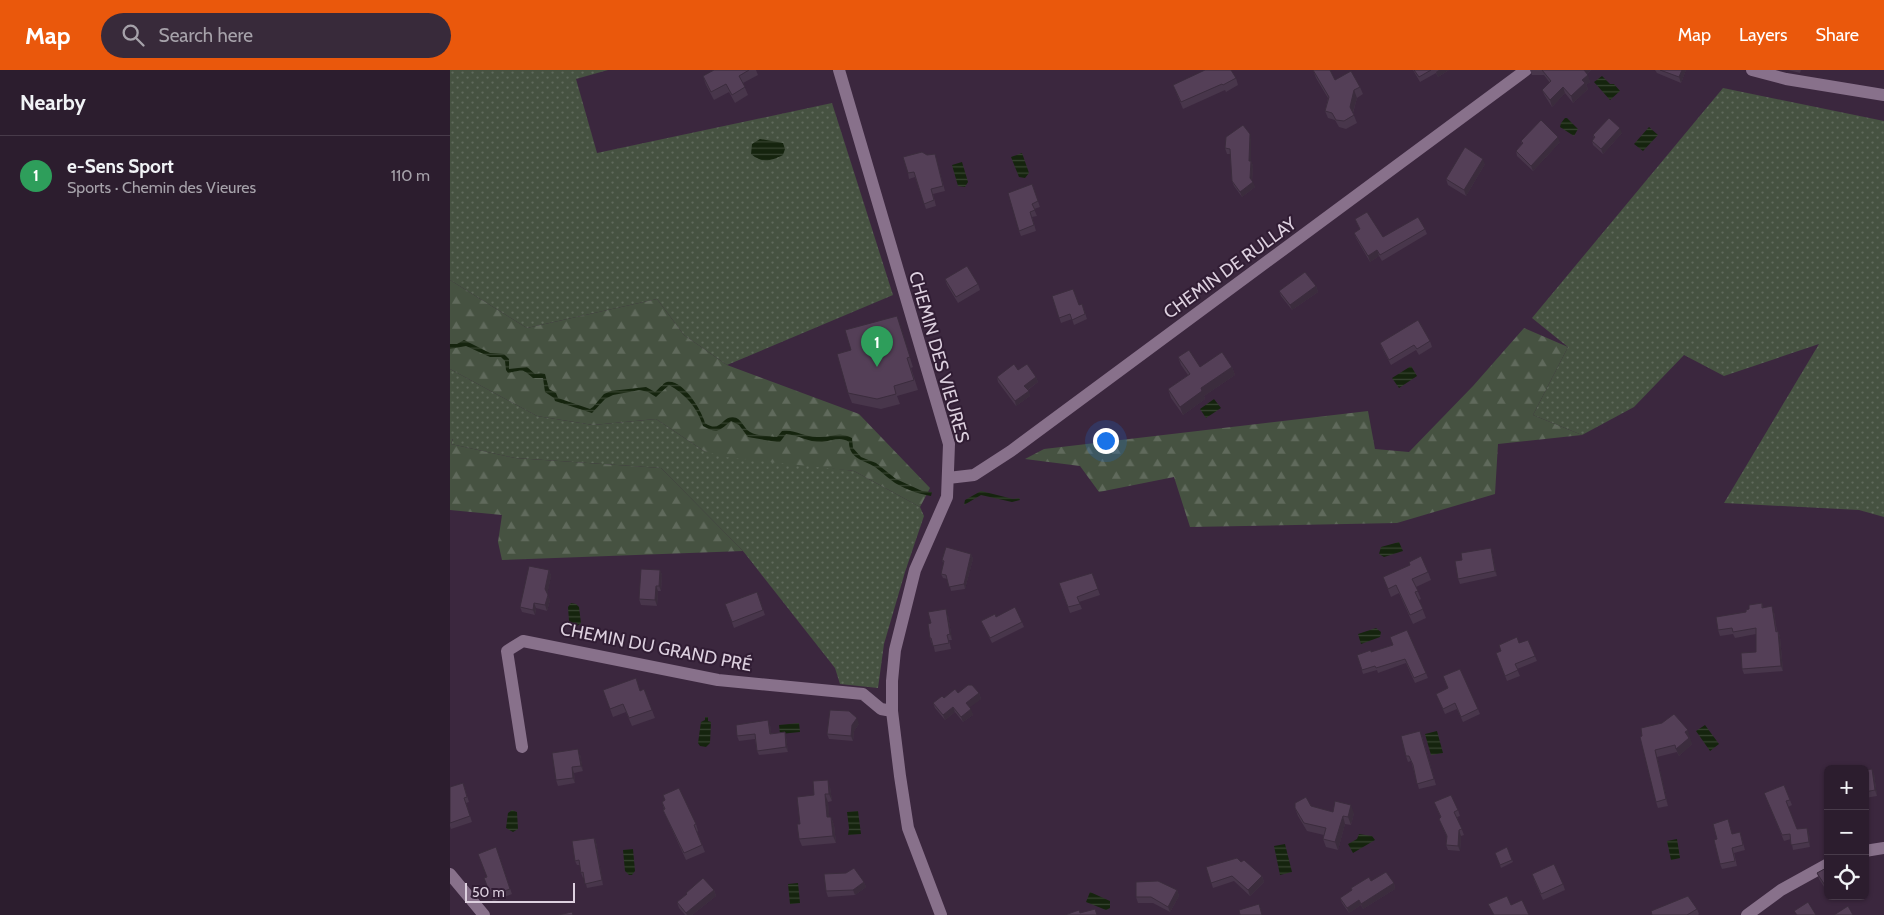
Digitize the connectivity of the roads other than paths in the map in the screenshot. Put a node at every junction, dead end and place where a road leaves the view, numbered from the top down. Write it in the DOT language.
graph roads {
  1 [pos="839,70"];
  2 [pos="1526,70"];
  3 [pos="1752,70"];
  4 [pos="1884,95"];
  5 [pos="948,478"];
  6 [pos="892,711"];
  7 [pos="522,747"];
  8 [pos="1884,848"];
  9 [pos="1869,850"];
  10 [pos="1824,866"];
  11 [pos="450,874"];
  12 [pos="484,915"];
  13 [pos="941,915"];
  14 [pos="1747,915"];
  1 -- 5 [label="street, CHEMIN DES VIEURES"];
  2 -- 5 [label="street, CHEMIN DE RULLAY"];
  3 -- 4 [label="street"];
  5 -- 6 [label="street, CHEMIN DES VIEURES"];
  6 -- 7 [label="street, CHEMIN DU GRAND PRÉ"];
  6 -- 13 [label="street, CHEMIN DES VIEURES"];
  8 -- 9 [label="street"];
  10 -- 14 [label="street"];
  11 -- 12 [label="street"];
}
